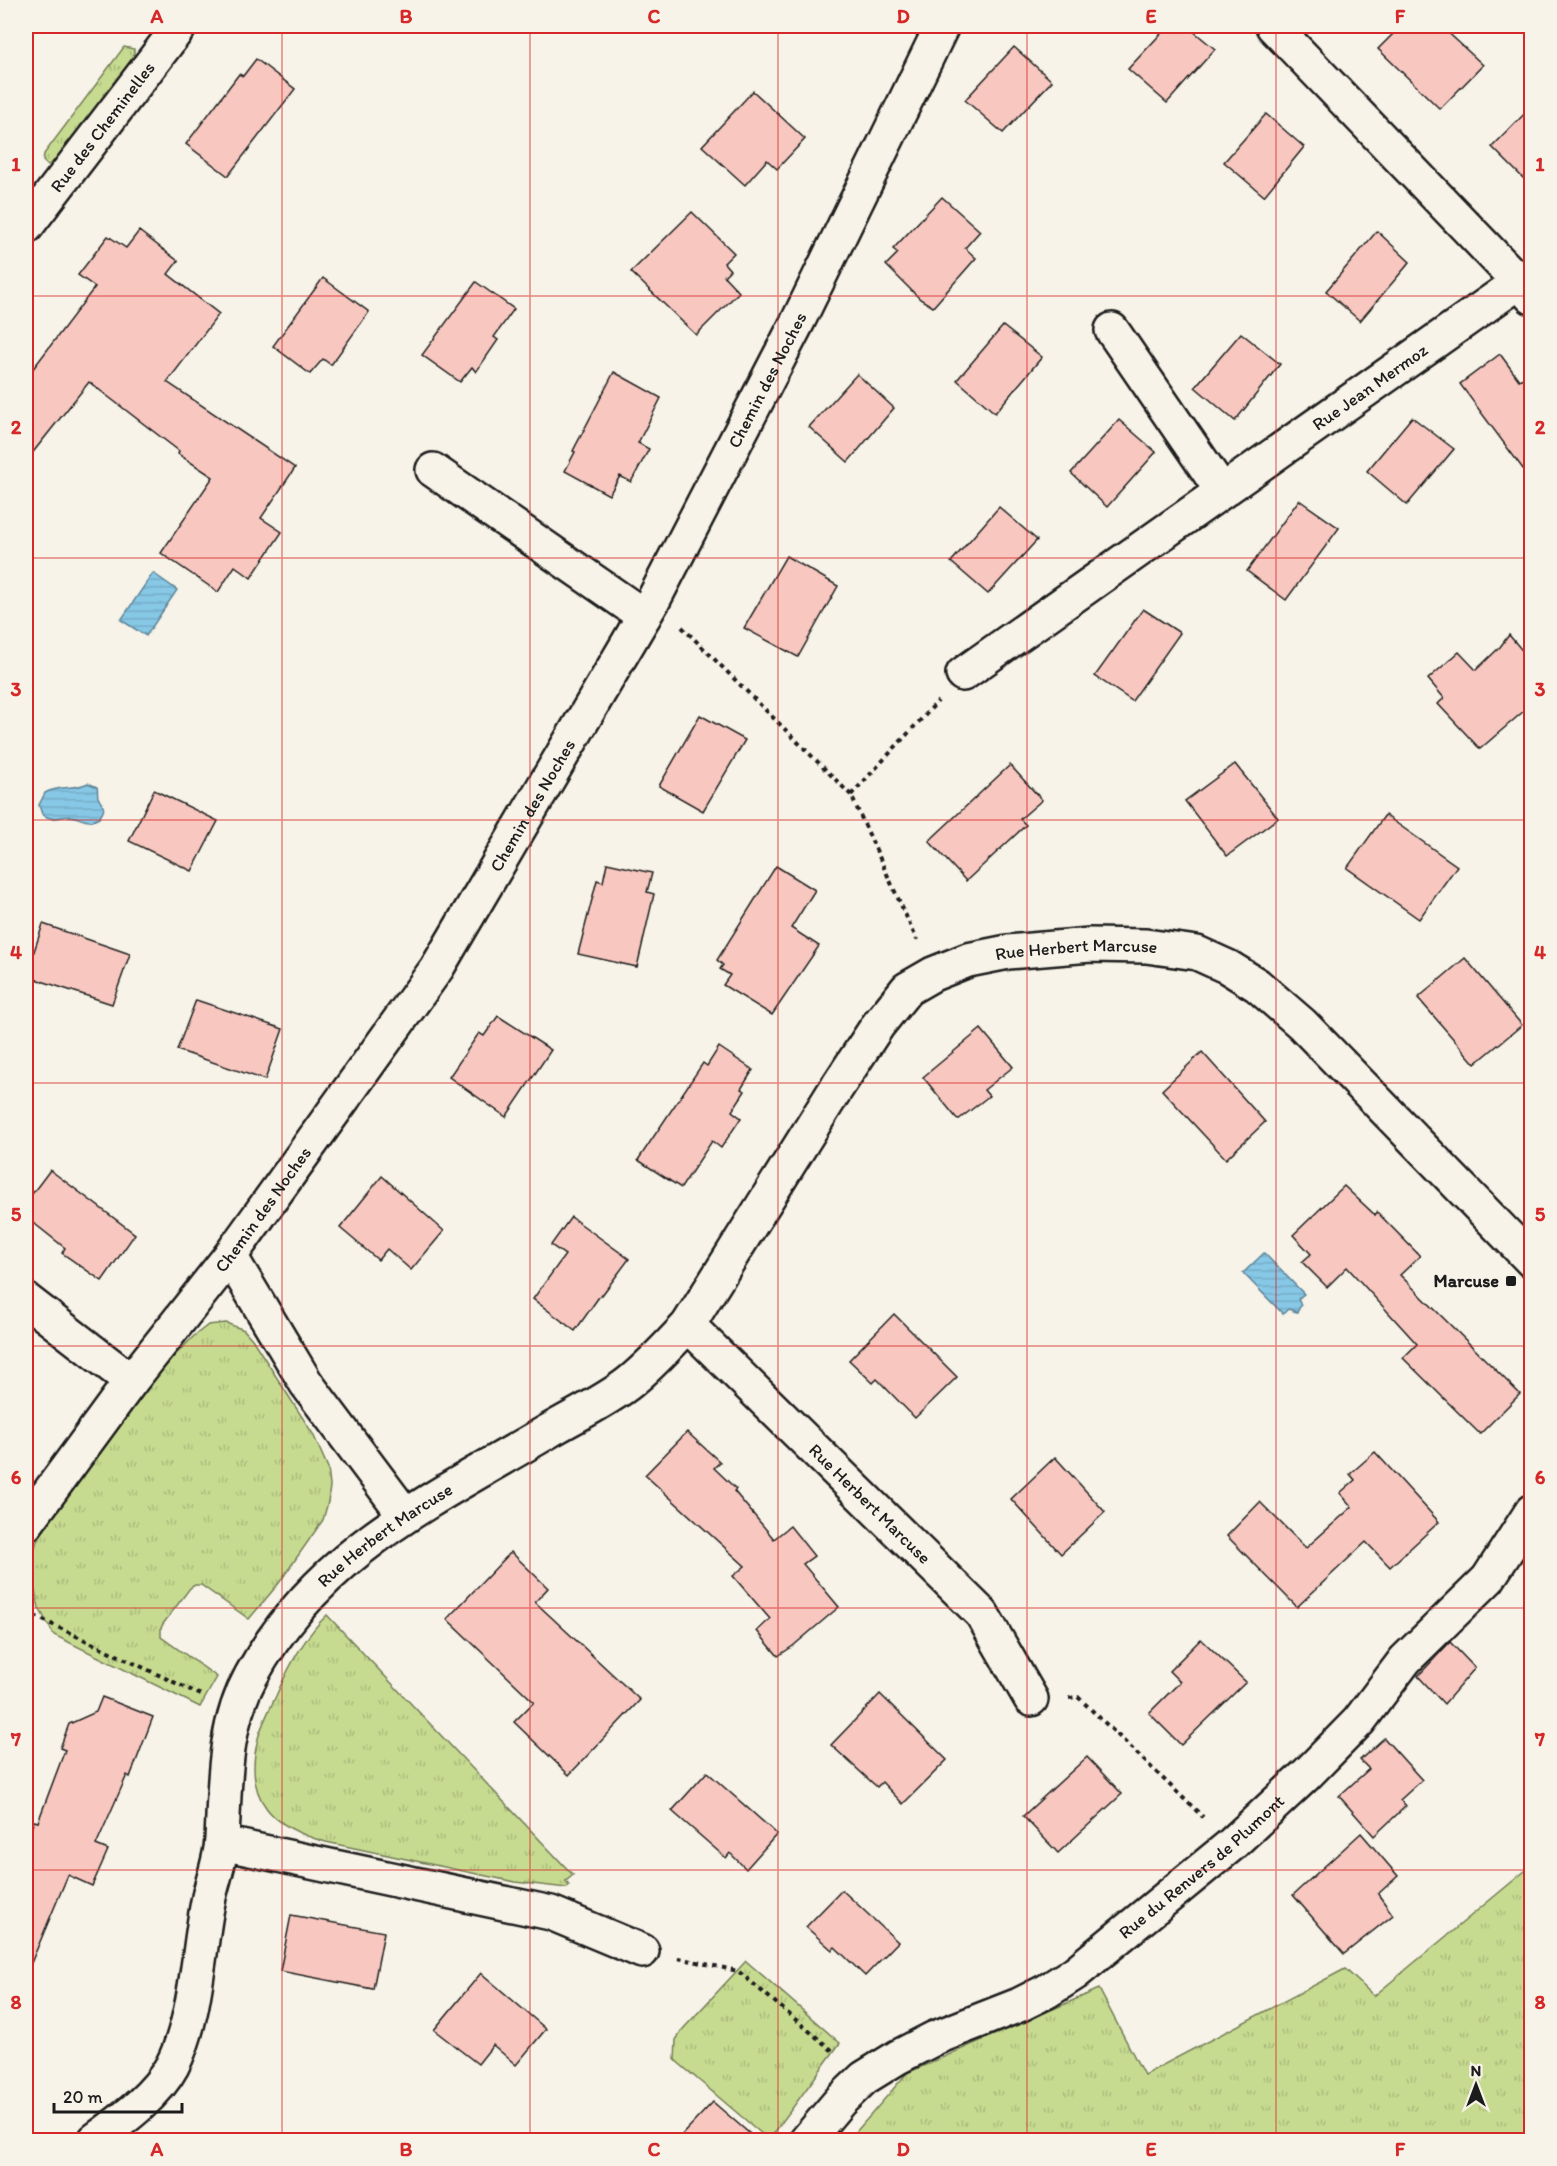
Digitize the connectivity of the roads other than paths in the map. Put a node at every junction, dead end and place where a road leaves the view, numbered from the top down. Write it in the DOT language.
graph roads {
  1 [pos="180,26"];
  2 [pos="942,26"];
  3 [pos="1274,26"];
  4 [pos="26,227"];
  5 [pos="1527,284"];
  6 [pos="1112,330"];
  7 [pos="433,470"];
  8 [pos="1222,491"];
  9 [pos="649,608"];
  10 [pos="963,674"];
  11 [pos="230,1256"];
  12 [pos="1532,1261"];
  13 [pos="26,1300"];
  14 [pos="687,1325"];
  15 [pos="131,1381"];
  16 [pos="1532,1511"];
  17 [pos="405,1515"];
  18 [pos="26,1524"];
  19 [pos="1031,1699"];
  20 [pos="222,1843"];
  21 [pos="642,1951"];
  22 [pos="95,2140"];
  23 [pos="807,2140"];
  1 -- 4 [label="street, Rue des Cheminelles"];
  2 -- 9 [label="street, Chemin des Noches"];
  3 -- 5 [label="street, Rue Jean Mermoz"];
  5 -- 8 [label="street, Rue Jean Mermoz"];
  6 -- 8 [label="street"];
  7 -- 9 [label="street"];
  8 -- 10 [label="street, Rue Jean Mermoz"];
  9 -- 11 [label="street, Chemin des Noches"];
  11 -- 15 [label="street, Chemin des Noches"];
  11 -- 17 [label="street"];
  12 -- 14 [label="street, Rue Herbert Marcuse"];
  13 -- 15 [label="street"];
  14 -- 17 [label="street, Rue Herbert Marcuse"];
  14 -- 19 [label="street, Rue Herbert Marcuse"];
  15 -- 18 [label="street, Chemin des Noches"];
  16 -- 23 [label="street, Rue du Renvers de Plumont"];
  17 -- 20 [label="street, Rue Herbert Marcuse"];
  20 -- 21 [label="street"];
  20 -- 22 [label="street, Rue Herbert Marcuse"];
}
